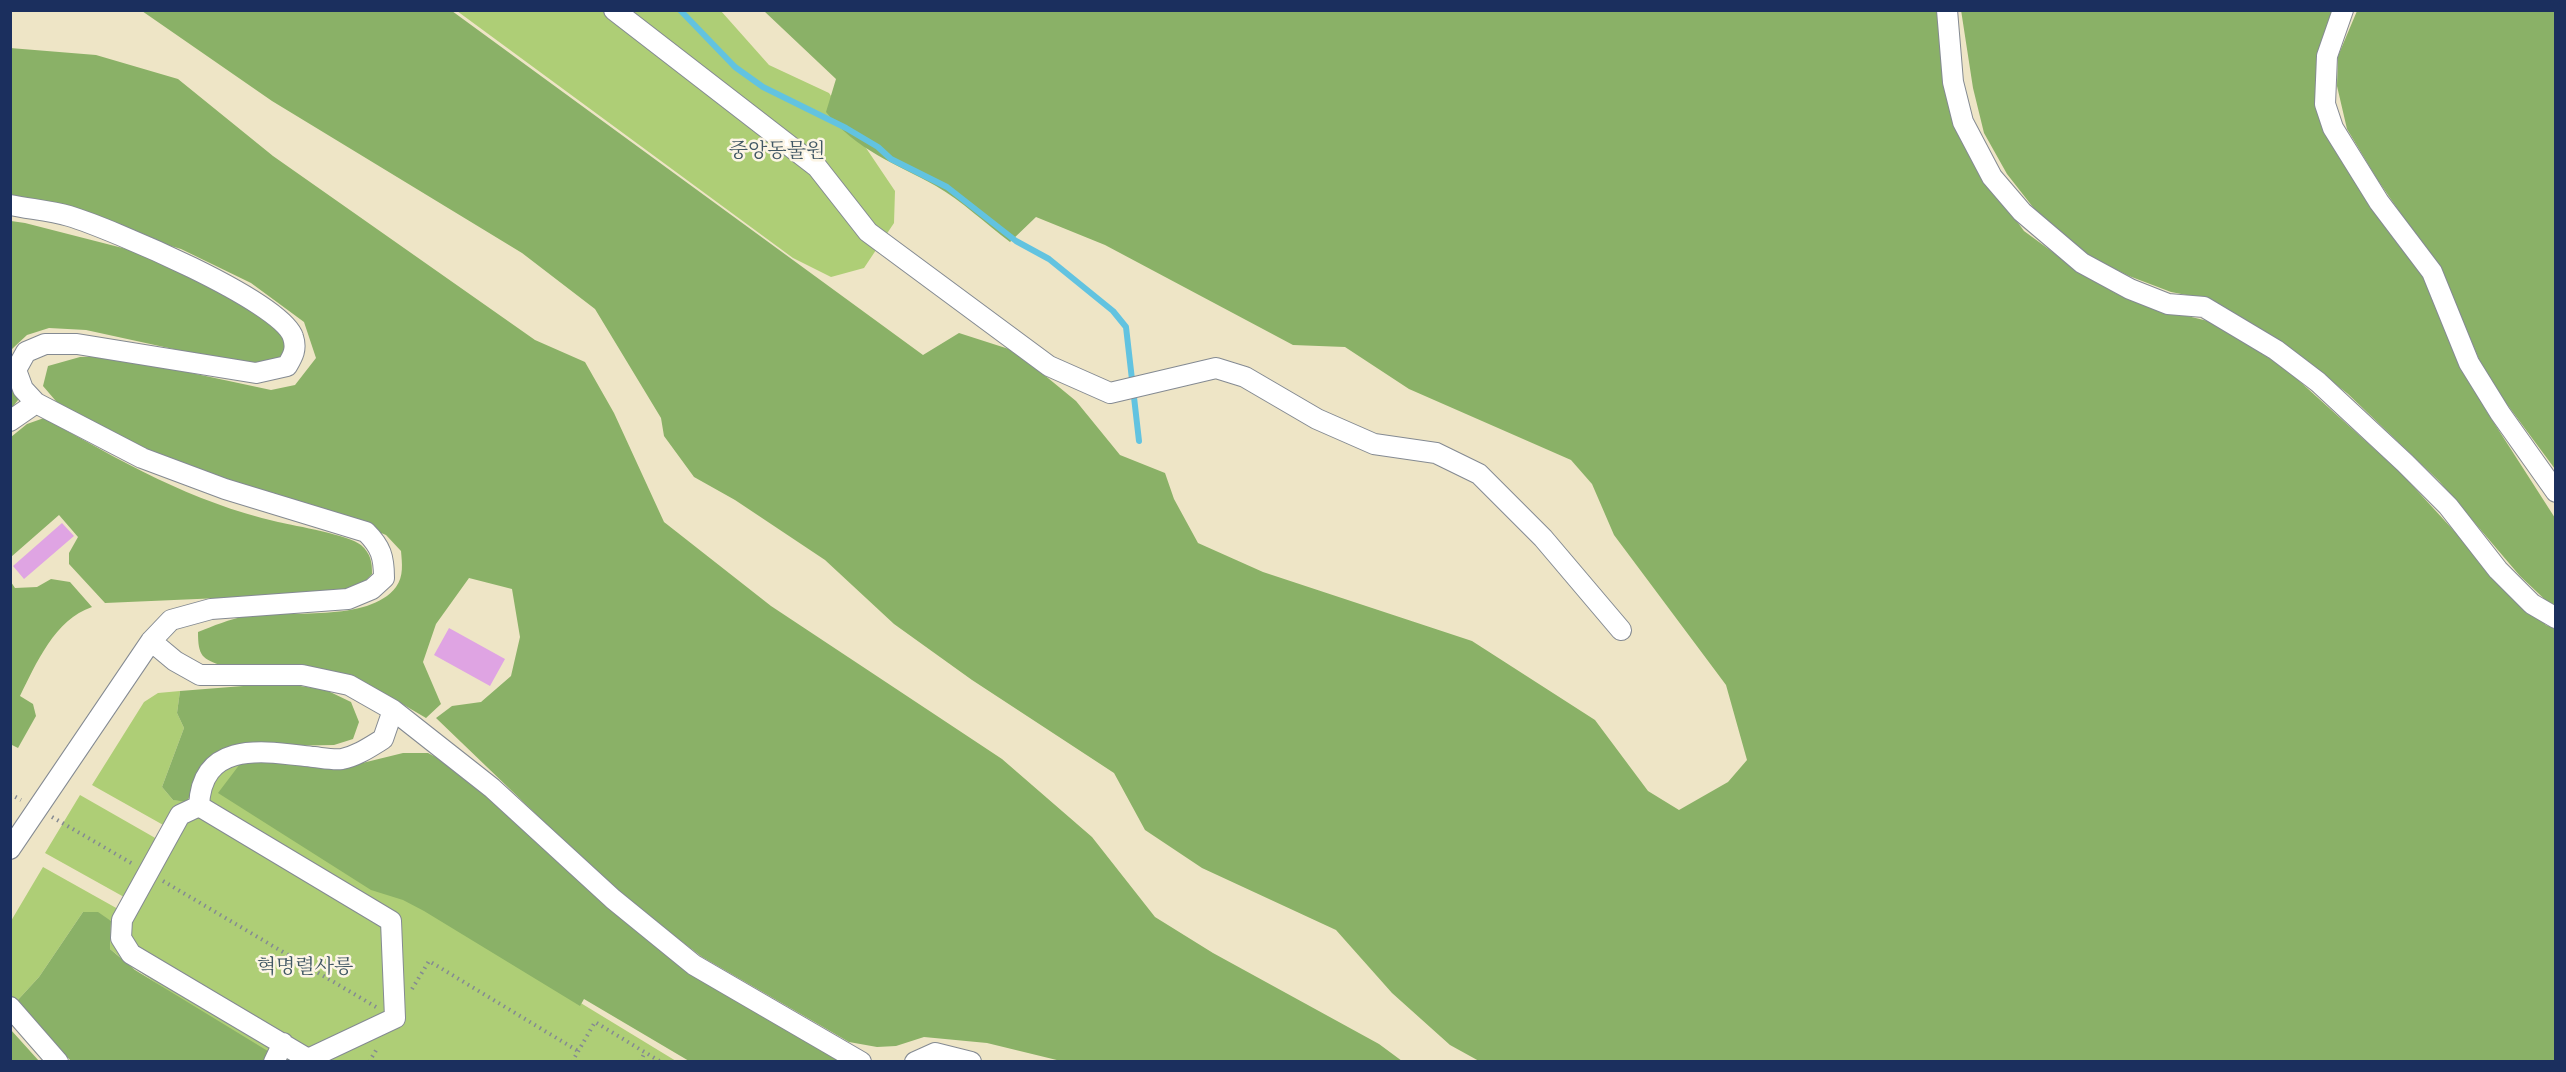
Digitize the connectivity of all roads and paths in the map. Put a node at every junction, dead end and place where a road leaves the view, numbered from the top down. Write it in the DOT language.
graph roads {
  1 [pos="614,10"];
  2 [pos="1947,10"];
  3 [pos="2343,10"];
  4 [pos="10,205"];
  5 [pos="36,403"];
  6 [pos="10,421"];
  7 [pos="2556,492"];
  8 [pos="2556,618"];
  9 [pos="1621,630"];
  10 [pos="152,641"];
  11 [pos="393,710"];
  12 [pos="10,794"];
  13 [pos="18,798"];
  14 [pos="199,806"];
  15 [pos="63,823"];
  16 [pos="10,849"];
  17 [pos="148,872"];
  18 [pos="10,1007"];
  19 [pos="395,1018"];
  20 [pos="283,1043"];
  21 [pos="380,1044"];
  22 [pos="578,1051"];
  23 [pos="645,1052"];
  24 [pos="58,1062"];
  25 [pos="273,1062"];
  26 [pos="369,1062"];
  27 [pos="572,1062"];
  28 [pos="640,1062"];
  29 [pos="661,1062"];
  30 [pos="861,1062"];
  31 [pos="915,1062"];
  32 [pos="971,1062"];
  1 -- 9 [label="street"];
  2 -- 8 [label="street"];
  3 -- 7 [label="street"];
  4 -- 5 [label="street"];
  5 -- 6 [label="street"];
  5 -- 10 [label="street"];
  10 -- 11 [label="street"];
  10 -- 16 [label="street"];
  11 -- 14 [label="street"];
  11 -- 30 [label="street"];
  12 -- 13 [label="path"];
  14 -- 17 [label="street"];
  14 -- 19 [label="street"];
  15 -- 17 [label="path"];
  17 -- 19 [label="path"];
  17 -- 20 [label="street"];
  18 -- 24 [label="street"];
  19 -- 20 [label="street"];
  19 -- 22 [label="path"];
  20 -- 25 [label="street"];
  21 -- 26 [label="path"];
  22 -- 23 [label="path"];
  22 -- 27 [label="path"];
  23 -- 28 [label="path"];
  23 -- 29 [label="path"];
  31 -- 32 [label="street"];
}
